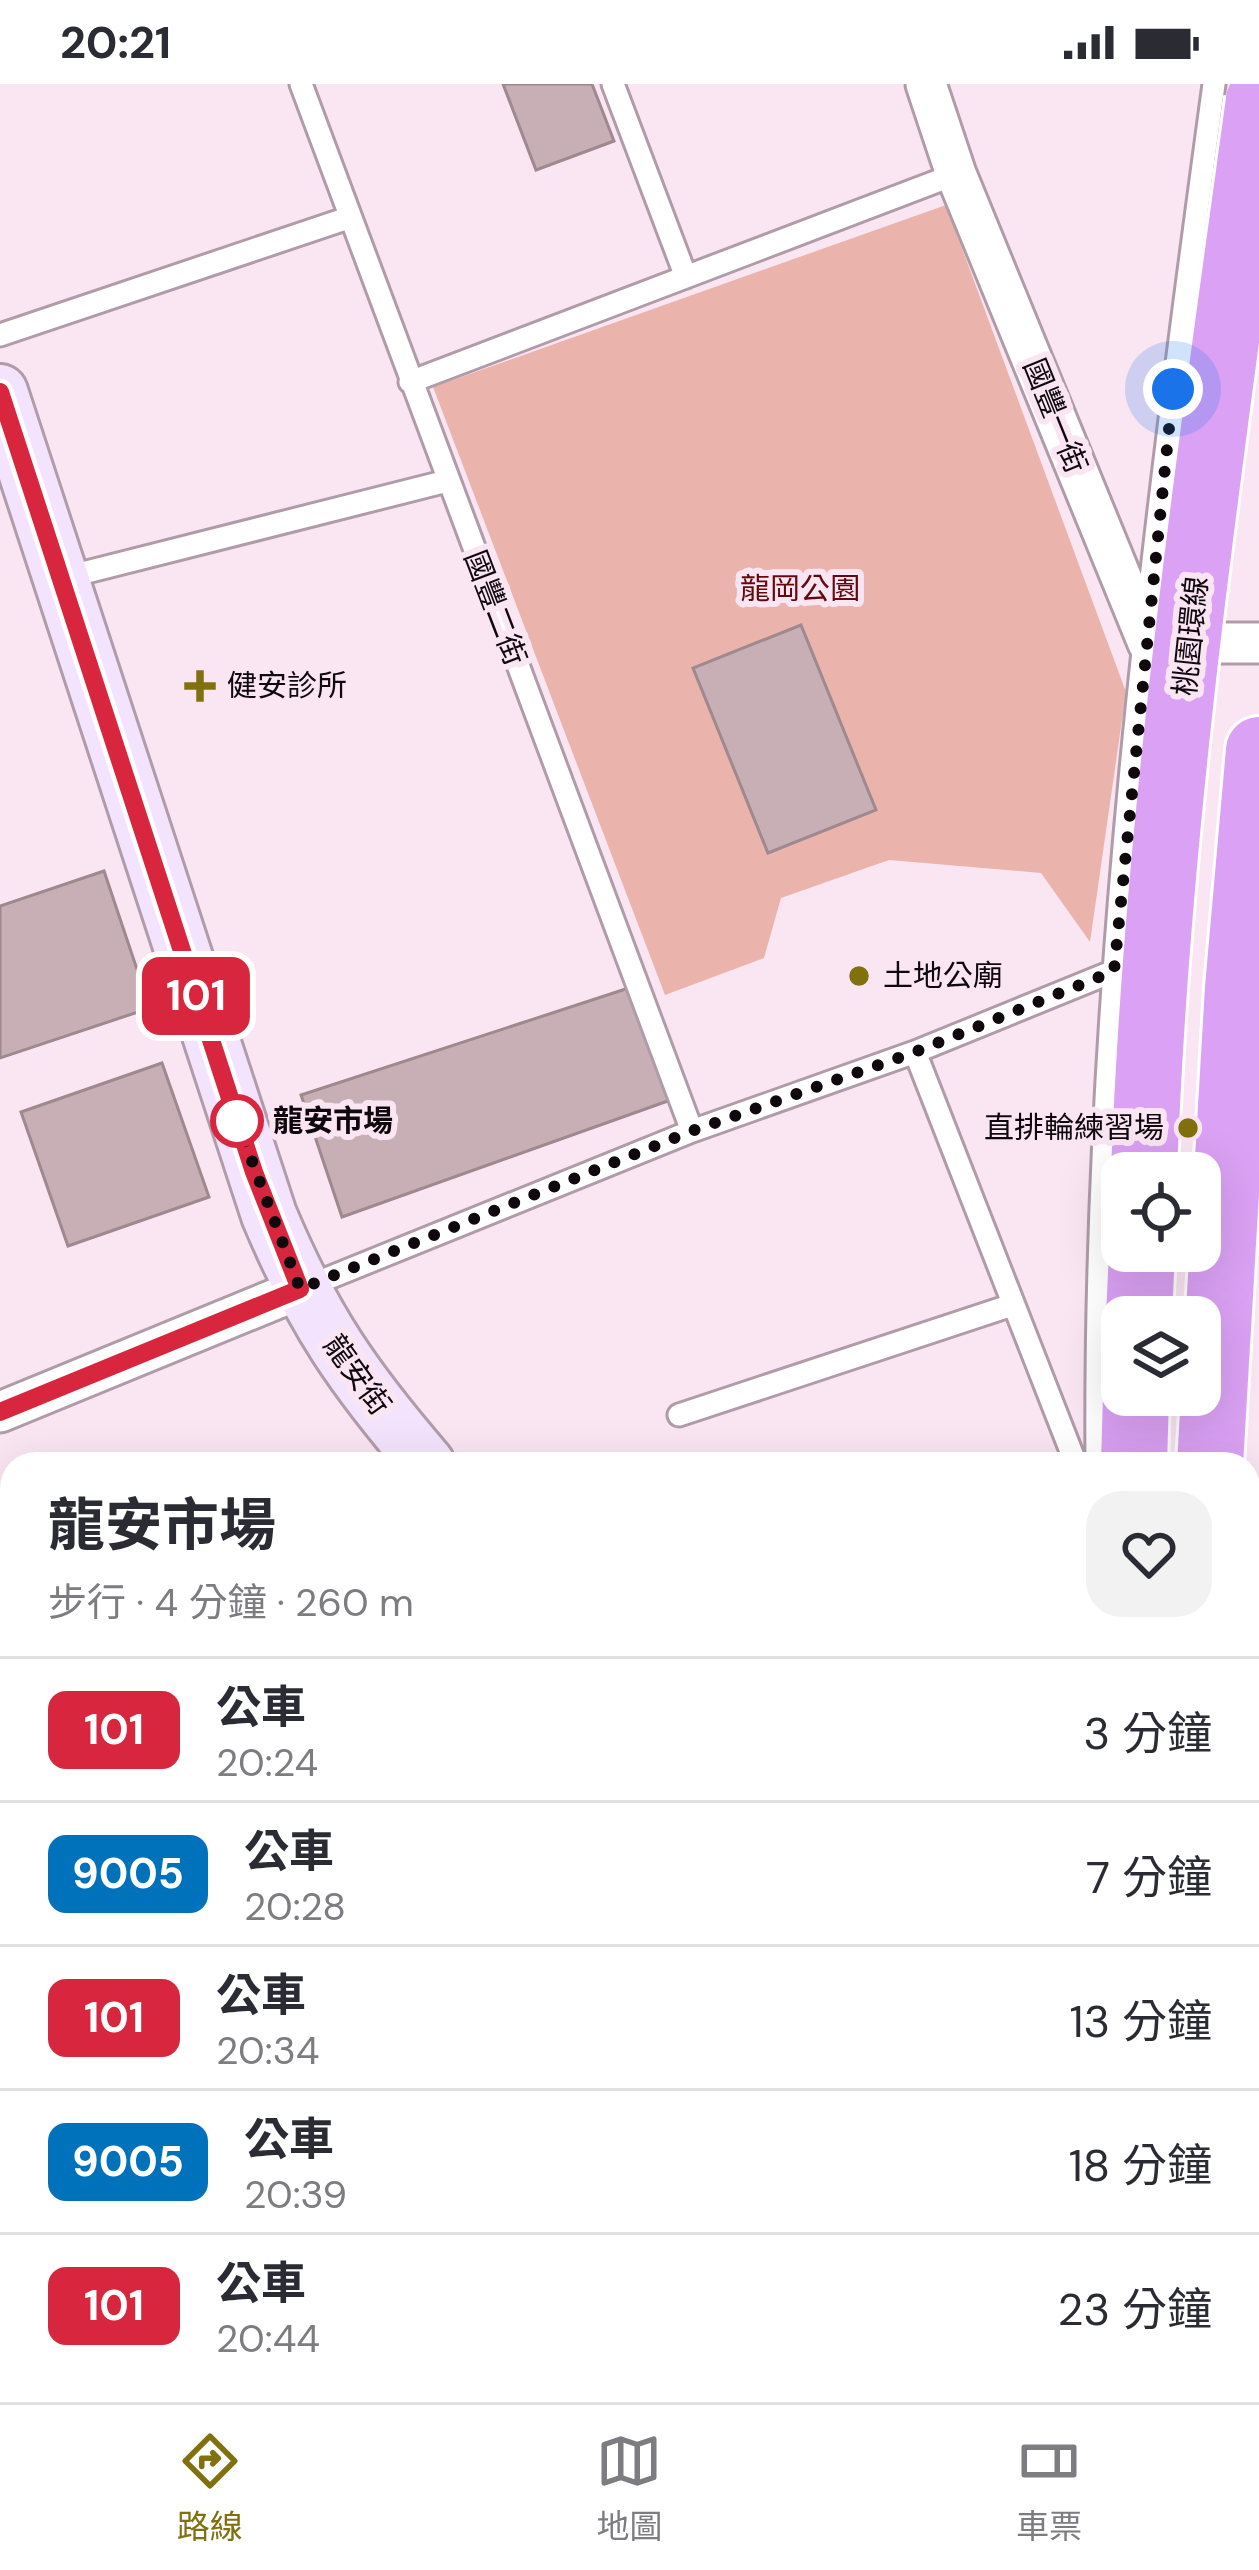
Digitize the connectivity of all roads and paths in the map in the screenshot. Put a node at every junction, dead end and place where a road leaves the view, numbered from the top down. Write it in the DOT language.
graph roads {
  1 [pos="302,84"];
  2 [pos="613,84"];
  3 [pos="926,84"];
  4 [pos="1214,84"];
  5 [pos="1259,100"];
  6 [pos="956,175"];
  7 [pos="348,218"];
  8 [pos="686,278"];
  9 [pos="0,335"];
  10 [pos="410,382"];
  11 [pos="0,392"];
  12 [pos="447,481"];
  13 [pos="59,579"];
  14 [pos="1148,643"];
  15 [pos="1259,643"];
  16 [pos="1259,750"];
  17 [pos="1114,971"];
  18 [pos="915,1052"];
  19 [pos="692,1131"];
  20 [pos="1145,1152"];
  21 [pos="300,1289"];
  22 [pos="1012,1305"];
  23 [pos="0,1412"];
  24 [pos="679,1415"];
  25 [pos="1135,1416"];
  26 [pos="417,1452"];
  27 [pos="1071,1452"];
  28 [pos="1097,1452"];
  29 [pos="1134,1452"];
  30 [pos="1211,1452"];
  1 -- 7 [label="lane, 國豐二街"];
  2 -- 8 [label="lane"];
  3 -- 6 [label="street, 國豐一街"];
  4 -- 14 [label="lane"];
  5 -- 20 [label="highway, 桃園環線, bridge"];
  6 -- 8 [label="lane"];
  6 -- 14 [label="street, 國豐一街"];
  7 -- 9 [label="lane"];
  7 -- 10 [label="lane, 國豐二街"];
  8 -- 10 [label="lane"];
  10 -- 12 [label="lane, 國豐二街"];
  11 -- 13 [label="street, 龍安街"];
  12 -- 13 [label="lane"];
  12 -- 19 [label="lane, 國豐二街"];
  13 -- 21 [label="street, 龍安街"];
  14 -- 15 [label="street"];
  14 -- 17 [label="lane"];
  16 -- 30 [label="highway"];
  17 -- 18 [label="lane"];
  17 -- 28 [label="lane"];
  18 -- 19 [label="lane"];
  18 -- 22 [label="lane"];
  19 -- 21 [label="lane"];
  21 -- 23 [label="street"];
  21 -- 26 [label="street, 龍安街"];
  22 -- 24 [label="lane"];
  22 -- 27 [label="lane"];
  25 -- 29 [label="highway"];
}
